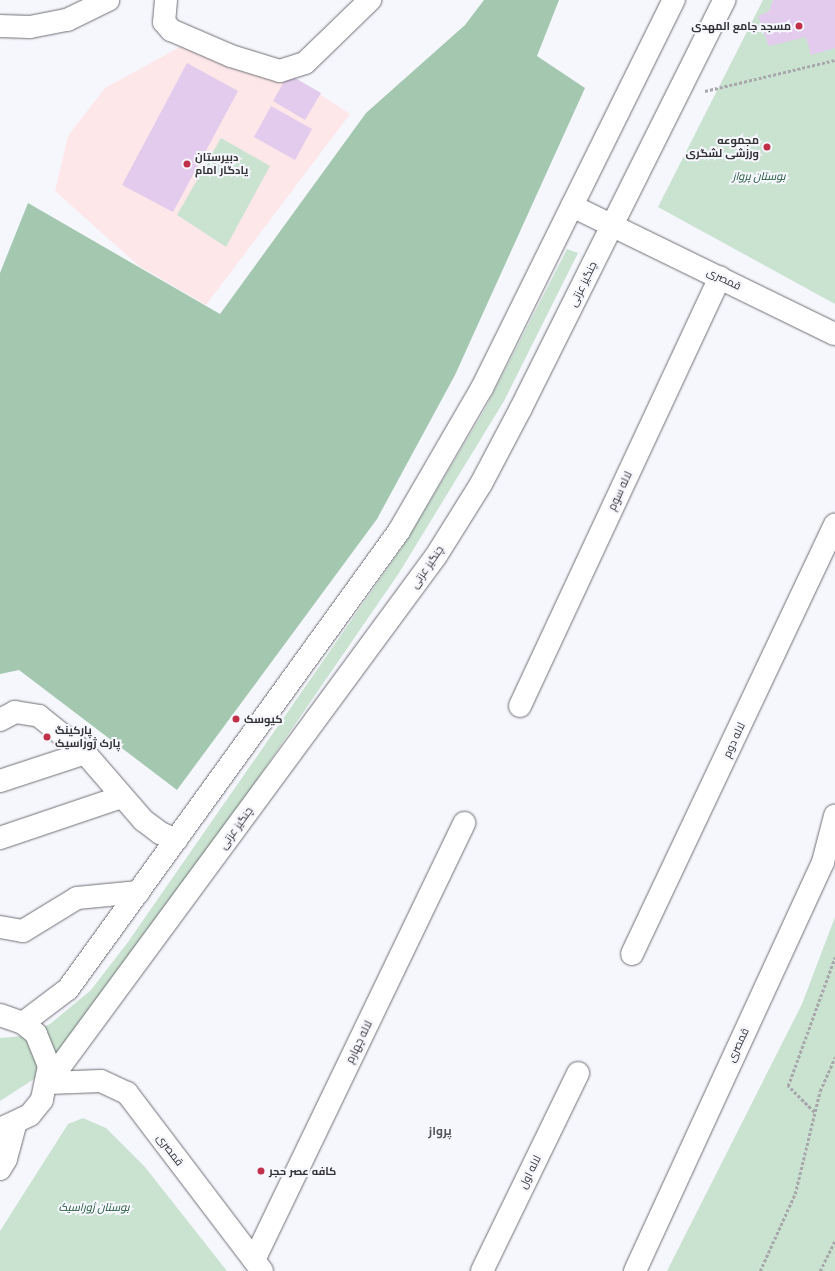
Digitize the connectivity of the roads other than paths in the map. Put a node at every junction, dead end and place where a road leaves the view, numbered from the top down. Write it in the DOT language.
graph roads {
  1 [pos="108,0"];
  2 [pos="166,0"];
  3 [pos="370,0"];
  4 [pos="674,0"];
  5 [pos="724,0"];
  6 [pos="0,26"];
  7 [pos="572,206"];
  8 [pos="612,225"];
  9 [pos="720,277"];
  10 [pos="835,334"];
  11 [pos="835,525"];
  12 [pos="520,706"];
  13 [pos="0,720"];
  14 [pos="85,753"];
  15 [pos="0,781"];
  16 [pos="121,797"];
  17 [pos="835,816"];
  18 [pos="464,823"];
  19 [pos="0,838"];
  20 [pos="177,840"];
  21 [pos="139,892"];
  22 [pos="0,927"];
  23 [pos="632,954"];
  24 [pos="0,1015"];
  25 [pos="23,1023"];
  26 [pos="578,1073"];
  27 [pos="48,1083"];
  28 [pos="8,1127"];
  29 [pos="0,1169"];
  30 [pos="258,1266"];
  31 [pos="482,1271"];
  32 [pos="635,1271"];
  1 -- 6 [label="street"];
  2 -- 3 [label="street"];
  4 -- 7 [label="street"];
  5 -- 8 [label="street, چنگیز عزتی"];
  7 -- 8 [label="street, قمصری"];
  7 -- 20 [label="street"];
  8 -- 9 [label="street, قمصری"];
  8 -- 27 [label="street, چنگیز عزتی"];
  9 -- 10 [label="street, قمصری"];
  9 -- 12 [label="street, لاله سوم"];
  11 -- 23 [label="street, لاله دوم"];
  13 -- 14 [label="street"];
  14 -- 15 [label="street"];
  14 -- 16 [label="street"];
  16 -- 19 [label="street"];
  16 -- 20 [label="street"];
  17 -- 32 [label="street, قمصری"];
  18 -- 30 [label="street, لاله چهارم"];
  20 -- 21 [label="street"];
  21 -- 22 [label="street"];
  21 -- 25 [label="street"];
  24 -- 25 [label="street"];
  25 -- 27 [label="street"];
  26 -- 31 [label="street, لاله اول"];
  27 -- 28 [label="street"];
  27 -- 30 [label="street, قمصری"];
  28 -- 29 [label="street"];
}
